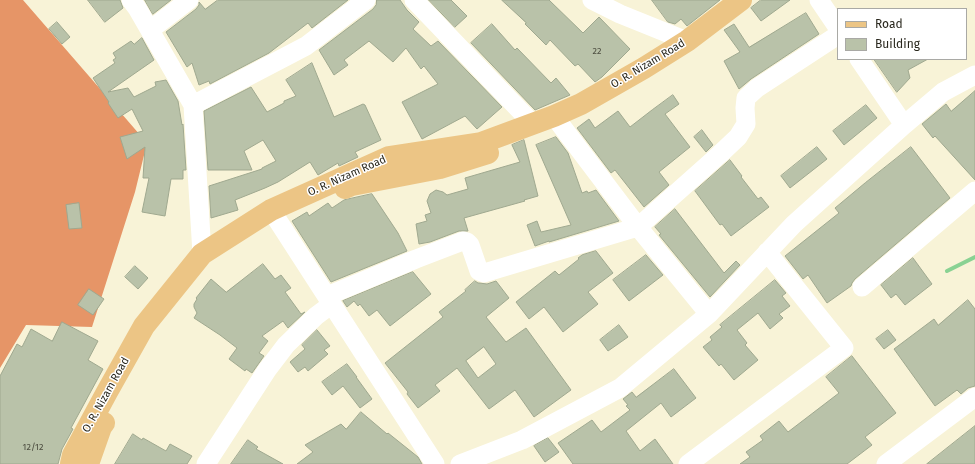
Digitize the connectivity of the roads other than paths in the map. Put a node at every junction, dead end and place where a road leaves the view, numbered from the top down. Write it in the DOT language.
graph roads {
  1 [pos="131,0"];
  2 [pos="189,0"];
  3 [pos="366,0"];
  4 [pos="414,0"];
  5 [pos="592,0"];
  6 [pos="741,0"];
  7 [pos="754,0"];
  8 [pos="819,0"];
  9 [pos="837,27"];
  10 [pos="150,30"];
  11 [pos="837,36"];
  12 [pos="687,41"];
  13 [pos="860,60"];
  14 [pos="975,74"];
  15 [pos="193,105"];
  16 [pos="558,122"];
  17 [pos="533,124"];
  18 [pos="904,125"];
  19 [pos="975,191"];
  20 [pos="275,215"];
  21 [pos="638,227"];
  22 [pos="767,252"];
  23 [pos="202,254"];
  24 [pos="862,287"];
  25 [pos="330,300"];
  26 [pos="709,314"];
  27 [pos="975,397"];
  28 [pos="891,463"];
  29 [pos="71,464"];
  30 [pos="88,464"];
  31 [pos="206,464"];
  32 [pos="435,464"];
  33 [pos="460,464"];
  34 [pos="688,464"];
  1 -- 10 [label="street"];
  2 -- 10 [label="street"];
  3 -- 15 [label="street"];
  4 -- 17 [label="street"];
  5 -- 12 [label="street"];
  6 -- 12 [label="main road, O. R. Nizam Road"];
  7 -- 16 [label="main road"];
  8 -- 9 [label="street"];
  10 -- 15 [label="street"];
  11 -- 21 [label="street"];
  12 -- 16 [label="main road, O. R. Nizam Road"];
  13 -- 18 [label="street"];
  14 -- 18 [label="street"];
  15 -- 23 [label="street"];
  16 -- 17 [label="main road, O. R. Nizam Road"];
  16 -- 20 [label="main road"];
  16 -- 21 [label="street"];
  17 -- 20 [label="main road, O. R. Nizam Road"];
  18 -- 22 [label="street"];
  19 -- 24 [label="street"];
  20 -- 23 [label="main road, O. R. Nizam Road"];
  20 -- 25 [label="street"];
  20 -- 30 [label="main road"];
  21 -- 25 [label="street"];
  21 -- 26 [label="street"];
  22 -- 26 [label="street"];
  22 -- 34 [label="street"];
  23 -- 29 [label="main road, O. R. Nizam Road"];
  25 -- 31 [label="street"];
  25 -- 32 [label="street"];
  26 -- 33 [label="street"];
  27 -- 28 [label="street"];
}
